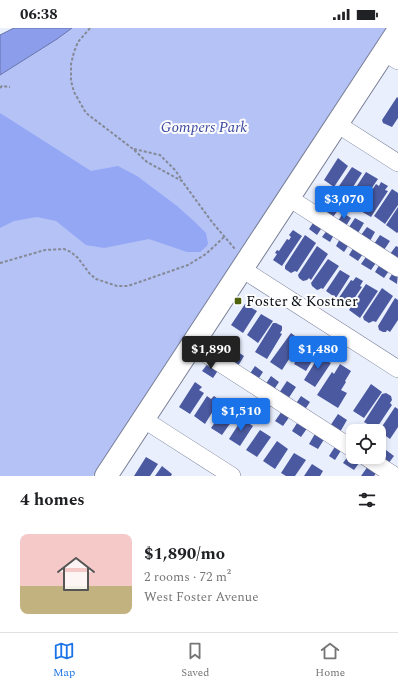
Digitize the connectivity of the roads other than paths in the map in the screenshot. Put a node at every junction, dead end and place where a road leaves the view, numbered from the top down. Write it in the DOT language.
graph roads {
  1 [pos="398,31"];
  2 [pos="391,56"];
  3 [pos="337,124"];
  4 [pos="398,163"];
  5 [pos="289,198"];
  6 [pos="239,260"];
  7 [pos="398,268"];
  8 [pos="192,344"];
  9 [pos="398,370"];
  10 [pos="143,419"];
  11 [pos="346,444"];
  12 [pos="377,464"];
  13 [pos="106,476"];
  14 [pos="232,476"];
  15 [pos="395,476"];
  1 -- 2 [label="main road"];
  2 -- 3 [label="main road"];
  3 -- 4 [label="street"];
  3 -- 5 [label="main road"];
  5 -- 6 [label="main road"];
  5 -- 7 [label="street"];
  6 -- 8 [label="main road"];
  6 -- 9 [label="street"];
  8 -- 10 [label="main road"];
  8 -- 11 [label="street"];
  10 -- 13 [label="main road"];
  10 -- 14 [label="street"];
  12 -- 15 [label="street"];
}
